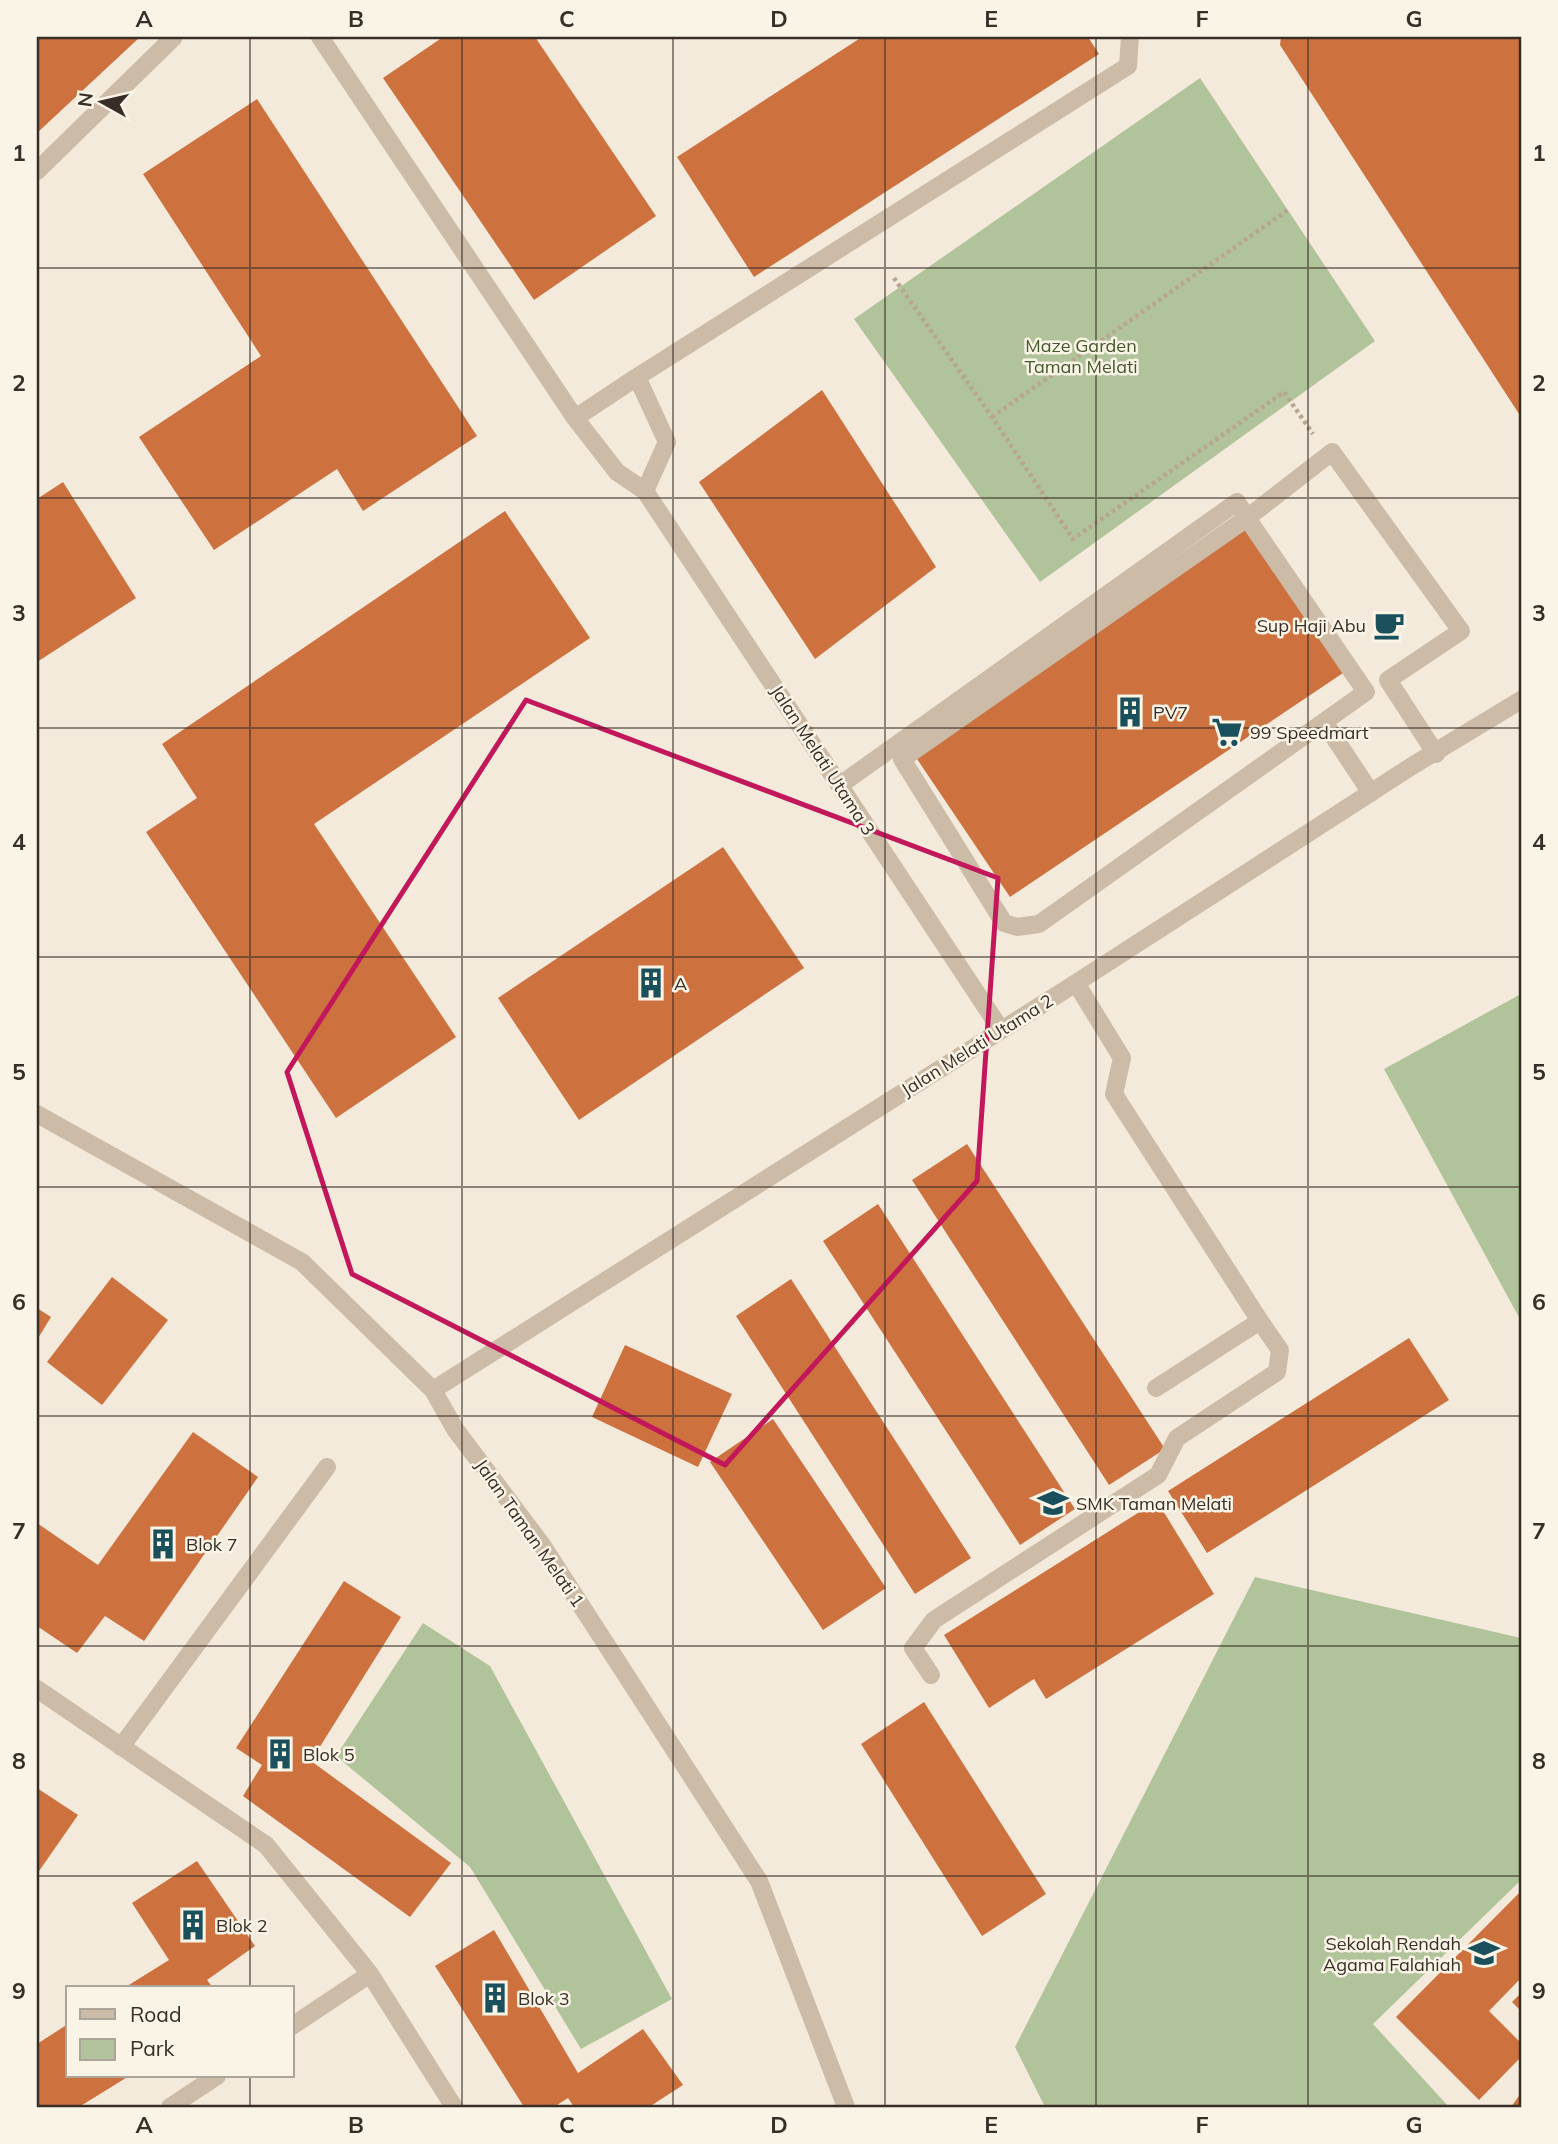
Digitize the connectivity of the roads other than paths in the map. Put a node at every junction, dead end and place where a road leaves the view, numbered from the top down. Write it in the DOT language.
graph roads {
  1 [pos="174,37"];
  2 [pos="320,37"];
  3 [pos="1129,37"];
  4 [pos="37,171"];
  5 [pos="637,377"];
  6 [pos="575,418"];
  7 [pos="645,491"];
  8 [pos="1247,518"];
  9 [pos="1521,700"];
  10 [pos="1324,722"];
  11 [pos="1436,754"];
  12 [pos="840,785"];
  13 [pos="1371,793"];
  14 [pos="1076,983"];
  15 [pos="1001,1030"];
  16 [pos="37,1114"];
  17 [pos="1260,1321"];
  18 [pos="1156,1388"];
  19 [pos="433,1390"];
  20 [pos="327,1467"];
  21 [pos="931,1675"];
  22 [pos="37,1689"];
  23 [pos="121,1747"];
  24 [pos="370,1974"];
  25 [pos="294,2025"];
  26 [pos="215,2078"];
  27 [pos="170,2107"];
  28 [pos="454,2107"];
  29 [pos="846,2107"];
  1 -- 4 [label="street"];
  2 -- 6 [label="street"];
  3 -- 5 [label="street"];
  5 -- 6 [label="street"];
  5 -- 7 [label="street"];
  6 -- 7 [label="street"];
  7 -- 12 [label="street, Jalan Melati Utama 3"];
  8 -- 10 [label="street"];
  8 -- 10 [label="street"];
  8 -- 11 [label="street"];
  8 -- 12 [label="street"];
  9 -- 11 [label="street, Jalan Melati Utama 2"];
  10 -- 13 [label="street"];
  11 -- 13 [label="street, Jalan Melati Utama 2"];
  12 -- 15 [label="street, Jalan Melati Utama 3"];
  13 -- 14 [label="street, Jalan Melati Utama 2"];
  14 -- 15 [label="street, Jalan Melati Utama 2"];
  14 -- 17 [label="street"];
  15 -- 19 [label="street, Jalan Melati Utama 2"];
  16 -- 19 [label="street, Jalan Taman Melati 1"];
  17 -- 18 [label="street"];
  17 -- 21 [label="street"];
  19 -- 29 [label="street, Jalan Taman Melati 1"];
  20 -- 23 [label="street"];
  22 -- 23 [label="street"];
  23 -- 24 [label="street"];
  24 -- 25 [label="street"];
  24 -- 28 [label="street"];
  26 -- 27 [label="street"];
}
